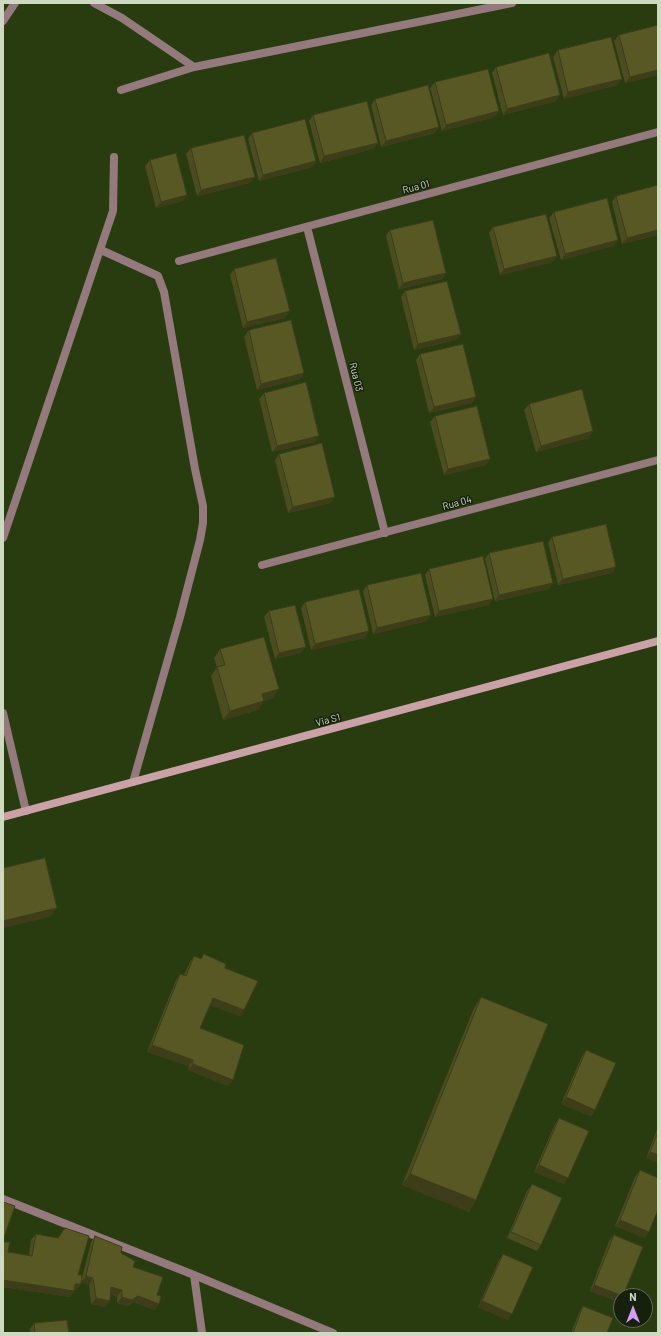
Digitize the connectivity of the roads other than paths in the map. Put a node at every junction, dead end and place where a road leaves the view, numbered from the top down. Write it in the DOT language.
graph roads {
  1 [pos="15,3"];
  2 [pos="94,3"];
  3 [pos="512,3"];
  4 [pos="3,21"];
  5 [pos="194,67"];
  6 [pos="121,90"];
  7 [pos="658,132"];
  8 [pos="114,157"];
  9 [pos="307,227"];
  10 [pos="101,250"];
  11 [pos="179,261"];
  12 [pos="658,460"];
  13 [pos="385,533"];
  14 [pos="3,538"];
  15 [pos="262,565"];
  16 [pos="658,642"];
  17 [pos="3,713"];
  18 [pos="133,782"];
  19 [pos="26,811"];
  20 [pos="3,817"];
  21 [pos="3,1199"];
  22 [pos="194,1275"];
  23 [pos="202,1333"];
  24 [pos="334,1333"];
  1 -- 4 [label="street"];
  2 -- 5 [label="street"];
  3 -- 5 [label="street"];
  5 -- 6 [label="street"];
  7 -- 9 [label="street, Rua 01"];
  8 -- 10 [label="street"];
  9 -- 11 [label="street, Rua 01"];
  9 -- 13 [label="street, Rua 03"];
  10 -- 14 [label="street"];
  10 -- 18 [label="street"];
  12 -- 13 [label="street, Rua 04"];
  13 -- 15 [label="street, Rua 04"];
  16 -- 18 [label="street, Via S1"];
  17 -- 19 [label="street"];
  18 -- 19 [label="street, Via S1"];
  19 -- 20 [label="street, Via S1"];
  21 -- 22 [label="street"];
  22 -- 23 [label="street"];
  22 -- 24 [label="street"];
}
